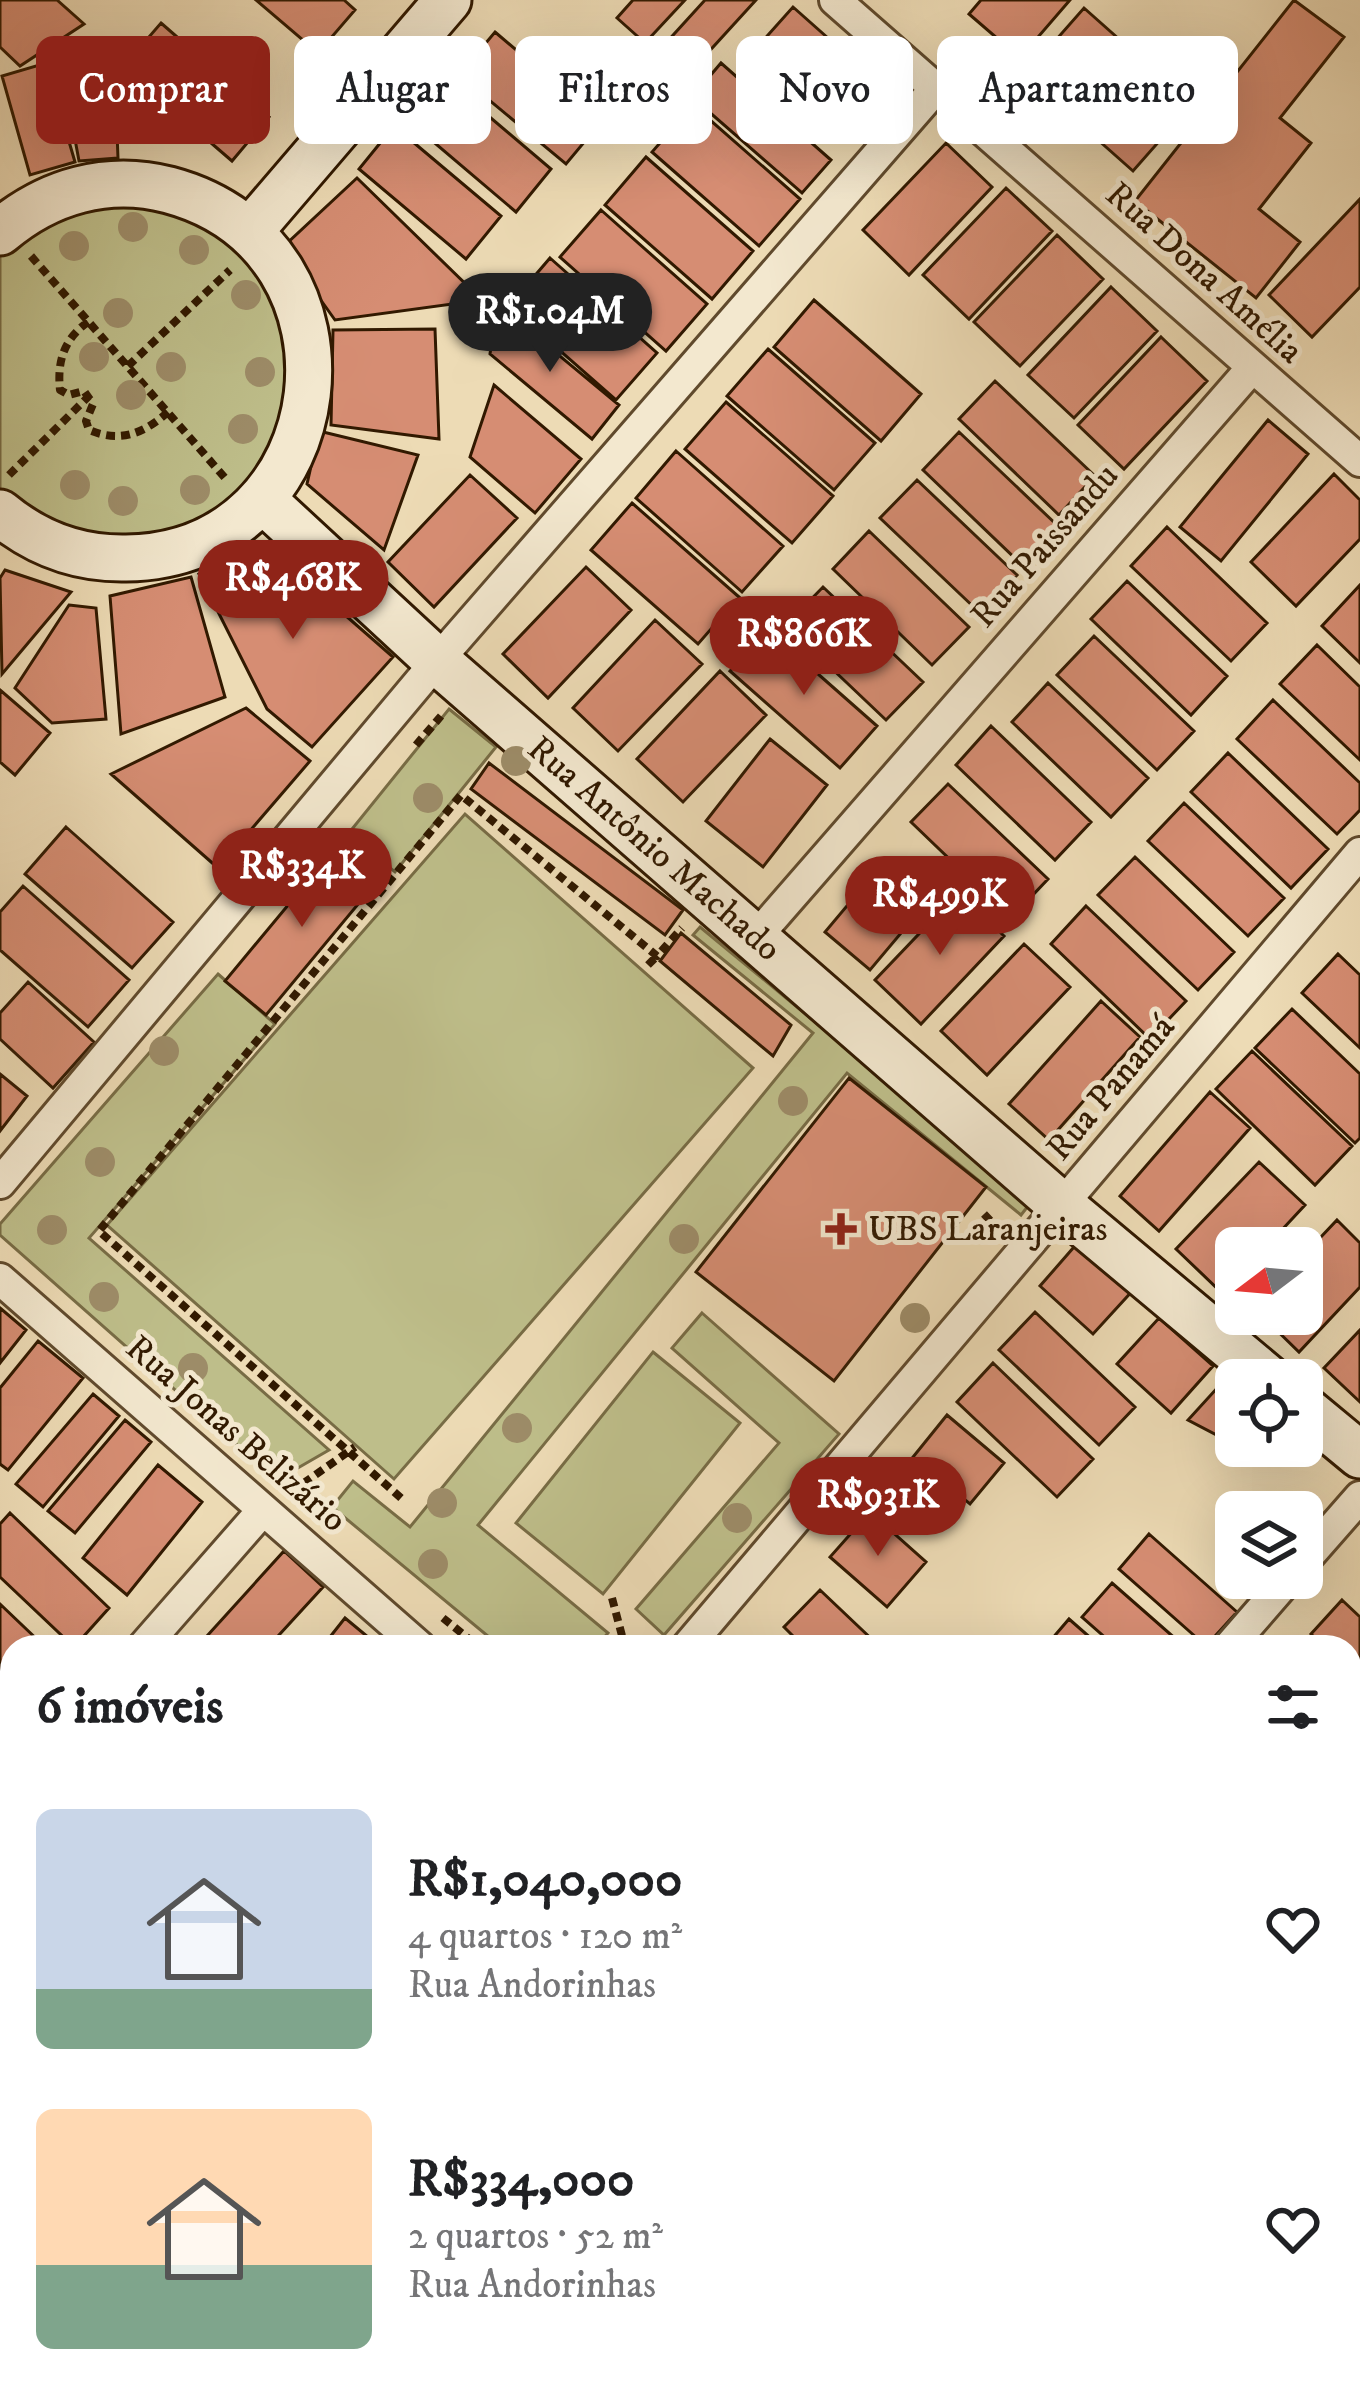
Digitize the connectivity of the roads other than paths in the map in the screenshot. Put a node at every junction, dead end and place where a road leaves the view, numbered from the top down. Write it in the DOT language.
graph roads {
  1 [pos="448,0"];
  2 [pos="836,0"];
  3 [pos="937,88"];
  4 [pos="1000,144"];
  5 [pos="11,239"];
  6 [pos="242,249"];
  7 [pos="1252,369"];
  8 [pos="1360,461"];
  9 [pos="3,496"];
  10 [pos="250,496"];
  11 [pos="447,680"];
  12 [pos="1360,854"];
  13 [pos="756,937"];
  14 [pos="0,1184"];
  15 [pos="1062,1206"];
  16 [pos="0,1279"];
  17 [pos="1245,1359"];
  18 [pos="1323,1424"];
  19 [pos="1360,1455"];
  20 [pos="1360,1497"];
  21 [pos="276,1501"];
  22 [pos="1323,1539"];
  23 [pos="1270,1599"];
  24 [pos="154,1635"];
  25 [pos="408,1635"];
  26 [pos="697,1635"];
  27 [pos="1239,1635"];
  1 -- 6 [label="street"];
  2 -- 3 [label="street, Rua Dona Amélia"];
  3 -- 11 [label="street"];
  4 -- 7 [label="street, Rua Dona Amélia"];
  5 -- 6 [label="street"];
  6 -- 10 [label="street"];
  7 -- 8 [label="street, Rua Dona Amélia"];
  7 -- 13 [label="street, Rua Paissandu"];
  9 -- 10 [label="street"];
  10 -- 11 [label="street, Rua Antônio Machado"];
  11 -- 13 [label="street, Rua Antônio Machado"];
  11 -- 14 [label="street"];
  12 -- 15 [label="street, Rua Panamá"];
  13 -- 15 [label="street, Rua Antônio Machado"];
  15 -- 17 [label="street, Rua Antônio Machado"];
  15 -- 26 [label="street, Rua Panamá"];
  16 -- 21 [label="street, Rua Jonas Belizário"];
  18 -- 19 [label="street"];
  20 -- 22 [label="street"];
  21 -- 24 [label="street"];
  21 -- 25 [label="street, Rua Jonas Belizário"];
  23 -- 27 [label="street"];
}
